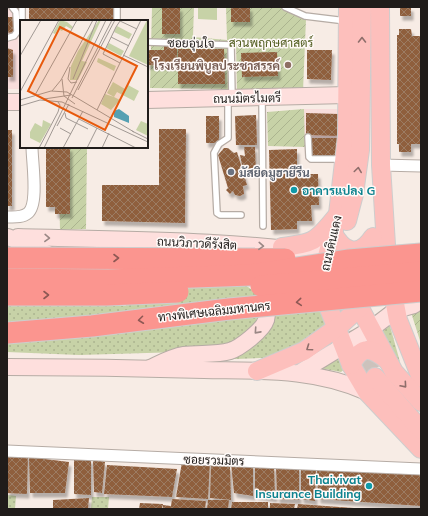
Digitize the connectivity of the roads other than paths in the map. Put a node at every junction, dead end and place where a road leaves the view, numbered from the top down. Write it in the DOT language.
graph roads {
  1 [pos="12,7"];
  2 [pos="22,7"];
  3 [pos="118,7"];
  4 [pos="284,7"];
  5 [pos="362,7"];
  6 [pos="380,7"];
  7 [pos="348,14"];
  8 [pos="22,20"];
  9 [pos="117,20"];
  10 [pos="7,38"];
  11 [pos="148,42"];
  12 [pos="347,95"];
  13 [pos="262,97"];
  14 [pos="230,98"];
  15 [pos="148,100"];
  16 [pos="7,102"];
  17 [pos="20,102"];
  18 [pos="308,137"];
  19 [pos="32,148"];
  20 [pos="345,159"];
  21 [pos="381,165"];
  22 [pos="421,166"];
  23 [pos="241,215"];
  24 [pos="7,217"];
  25 [pos="342,218"];
  26 [pos="263,226"];
  27 [pos="333,233"];
  28 [pos="8,237"];
  29 [pos="374,237"];
  30 [pos="282,247"];
  31 [pos="327,254"];
  32 [pos="421,254"];
  33 [pos="7,258"];
  34 [pos="349,260"];
  35 [pos="421,260"];
  36 [pos="378,261"];
  37 [pos="204,272"];
  38 [pos="323,272"];
  39 [pos="421,272"];
  40 [pos="7,279"];
  41 [pos="7,295"];
  42 [pos="419,300"];
  43 [pos="360,307"];
  44 [pos="396,310"];
  45 [pos="336,328"];
  46 [pos="371,329"];
  47 [pos="7,333"];
  48 [pos="344,346"];
  49 [pos="411,355"];
  50 [pos="387,360"];
  51 [pos="351,365"];
  52 [pos="7,367"];
  53 [pos="150,368"];
  54 [pos="257,371"];
  55 [pos="299,373"];
  56 [pos="421,378"];
  57 [pos="371,384"];
  58 [pos="421,402"];
  59 [pos="421,430"];
  60 [pos="421,449"];
  61 [pos="7,451"];
  62 [pos="421,469"];
  1 -- 10 [label="lane"];
  2 -- 8 [label="lane"];
  3 -- 9 [label="lane"];
  4 -- 7 [label="lane"];
  25 -- 5 [label="main road, ถนนดินแดง, one-way"];
  6 -- 21 [label="main road"];
  7 -- 12 [label="main road, ถนนดินแดง"];
  11 -- 14 [label="lane, ซอยอุ่นใจ"];
  12 -- 13 [label="main road, ถนนมิตรไมตรี"];
  12 -- 20 [label="main road, ถนนดินแดง"];
  13 -- 14 [label="main road, ถนนมิตรไมตรี"];
  13 -- 26 [label="lane"];
  14 -- 15 [label="main road, ถนนมิตรไมตรี"];
  14 -- 23 [label="lane"];
  16 -- 17 [label="main road"];
  18 -- 20 [label="lane"];
  19 -- 24 [label="street"];
  20 -- 25 [label="main road, ถนนดินแดง"];
  21 -- 22 [label="street"];
  21 -- 29 [label="main road"];
  21 -- 36 [label="main road"];
  25 -- 27 [label="main road, ถนนดินแดง"];
  25 -- 30 [label="main road"];
  27 -- 29 [label="main road"];
  27 -- 31 [label="main road, ถนนดินแดง"];
  28 -- 30 [label="main road, ถนนวิภาวดีรังสิต, one-way"];
  28 -- 37 [label="main road"];
  29 -- 36 [label="main road"];
  30 -- 31 [label="main road, ถนนวิภาวดีรังสิต"];
  31 -- 36 [label="main road, ถนนวิภาวดีรังสิต"];
  31 -- 38 [label="main road, ถนนดินแดง"];
  32 -- 34 [label="highway, bridge"];
  33 -- 34 [label="highway, one-way, bridge"];
  34 -- 40 [label="highway, bridge"];
  35 -- 36 [label="main road, ถนนวิภาวดีรังสิต"];
  36 -- 43 [label="main road"];
  36 -- 44 [label="main road"];
  37 -- 38 [label="main road"];
  37 -- 53 [label="main road, one-way"];
  38 -- 43 [label="main road"];
  38 -- 45 [label="main road, ถนนดินแดง"];
  41 -- 39 [label="highway, ทางพิเศษเฉลิมมหานคร, one-way, bridge"];
  42 -- 44 [label="main road"];
  42 -- 47 [label="highway, ทางพิเศษเฉลิมมหานคร, one-way, bridge"];
  42 -- 49 [label="main road"];
  43 -- 45 [label="main road"];
  43 -- 46 [label="main road"];
  44 -- 46 [label="main road"];
  44 -- 49 [label="main road"];
  45 -- 48 [label="main road, ถนนดินแดง"];
  45 -- 54 [label="main road, one-way"];
  46 -- 48 [label="main road"];
  46 -- 50 [label="main road"];
  48 -- 51 [label="main road, ถนนดินแดง"];
  48 -- 55 [label="main road"];
  49 -- 56 [label="main road"];
  50 -- 51 [label="main road"];
  50 -- 58 [label="main road, one-way"];
  51 -- 57 [label="main road, ถนนดินแดง"];
  52 -- 53 [label="main road"];
  53 -- 54 [label="main road"];
  54 -- 55 [label="main road"];
  55 -- 57 [label="main road"];
  57 -- 59 [label="main road, ถนนดินแดง"];
  57 -- 60 [label="main road, ถนนดินแดง"];
  61 -- 62 [label="street, ซอยรวมมิตร"];
}
